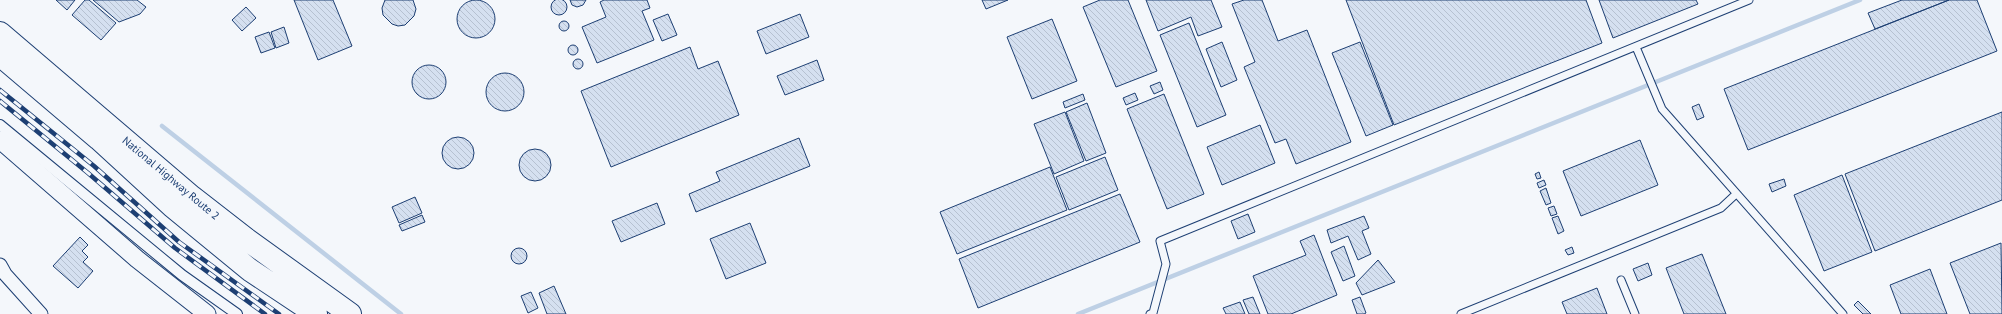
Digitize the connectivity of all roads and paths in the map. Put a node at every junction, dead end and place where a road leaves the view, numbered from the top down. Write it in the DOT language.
graph roads {
  1 [pos="1749,0"];
  2 [pos="0,32"];
  3 [pos="1636,46"];
  4 [pos="0,56"];
  5 [pos="0,126"];
  6 [pos="0,140"];
  7 [pos="1736,194"];
  8 [pos="2,272"];
  9 [pos="1622,280"];
  10 [pos="42,314"];
  11 [pos="208,314"];
  12 [pos="236,314"];
  13 [pos="316,314"];
  14 [pos="350,314"];
  15 [pos="1150,314"];
  16 [pos="1461,314"];
  17 [pos="1635,314"];
  18 [pos="1843,314"];
  1 -- 3 [label="lane"];
  2 -- 14 [label="highway, National Highway Route 2"];
  3 -- 7 [label="lane"];
  3 -- 15 [label="lane"];
  4 -- 13 [label="highway, National Highway Route 2"];
  5 -- 12 [label="street"];
  6 -- 11 [label="street"];
  7 -- 16 [label="lane"];
  7 -- 18 [label="lane"];
  8 -- 10 [label="street"];
  9 -- 17 [label="lane"];
}
